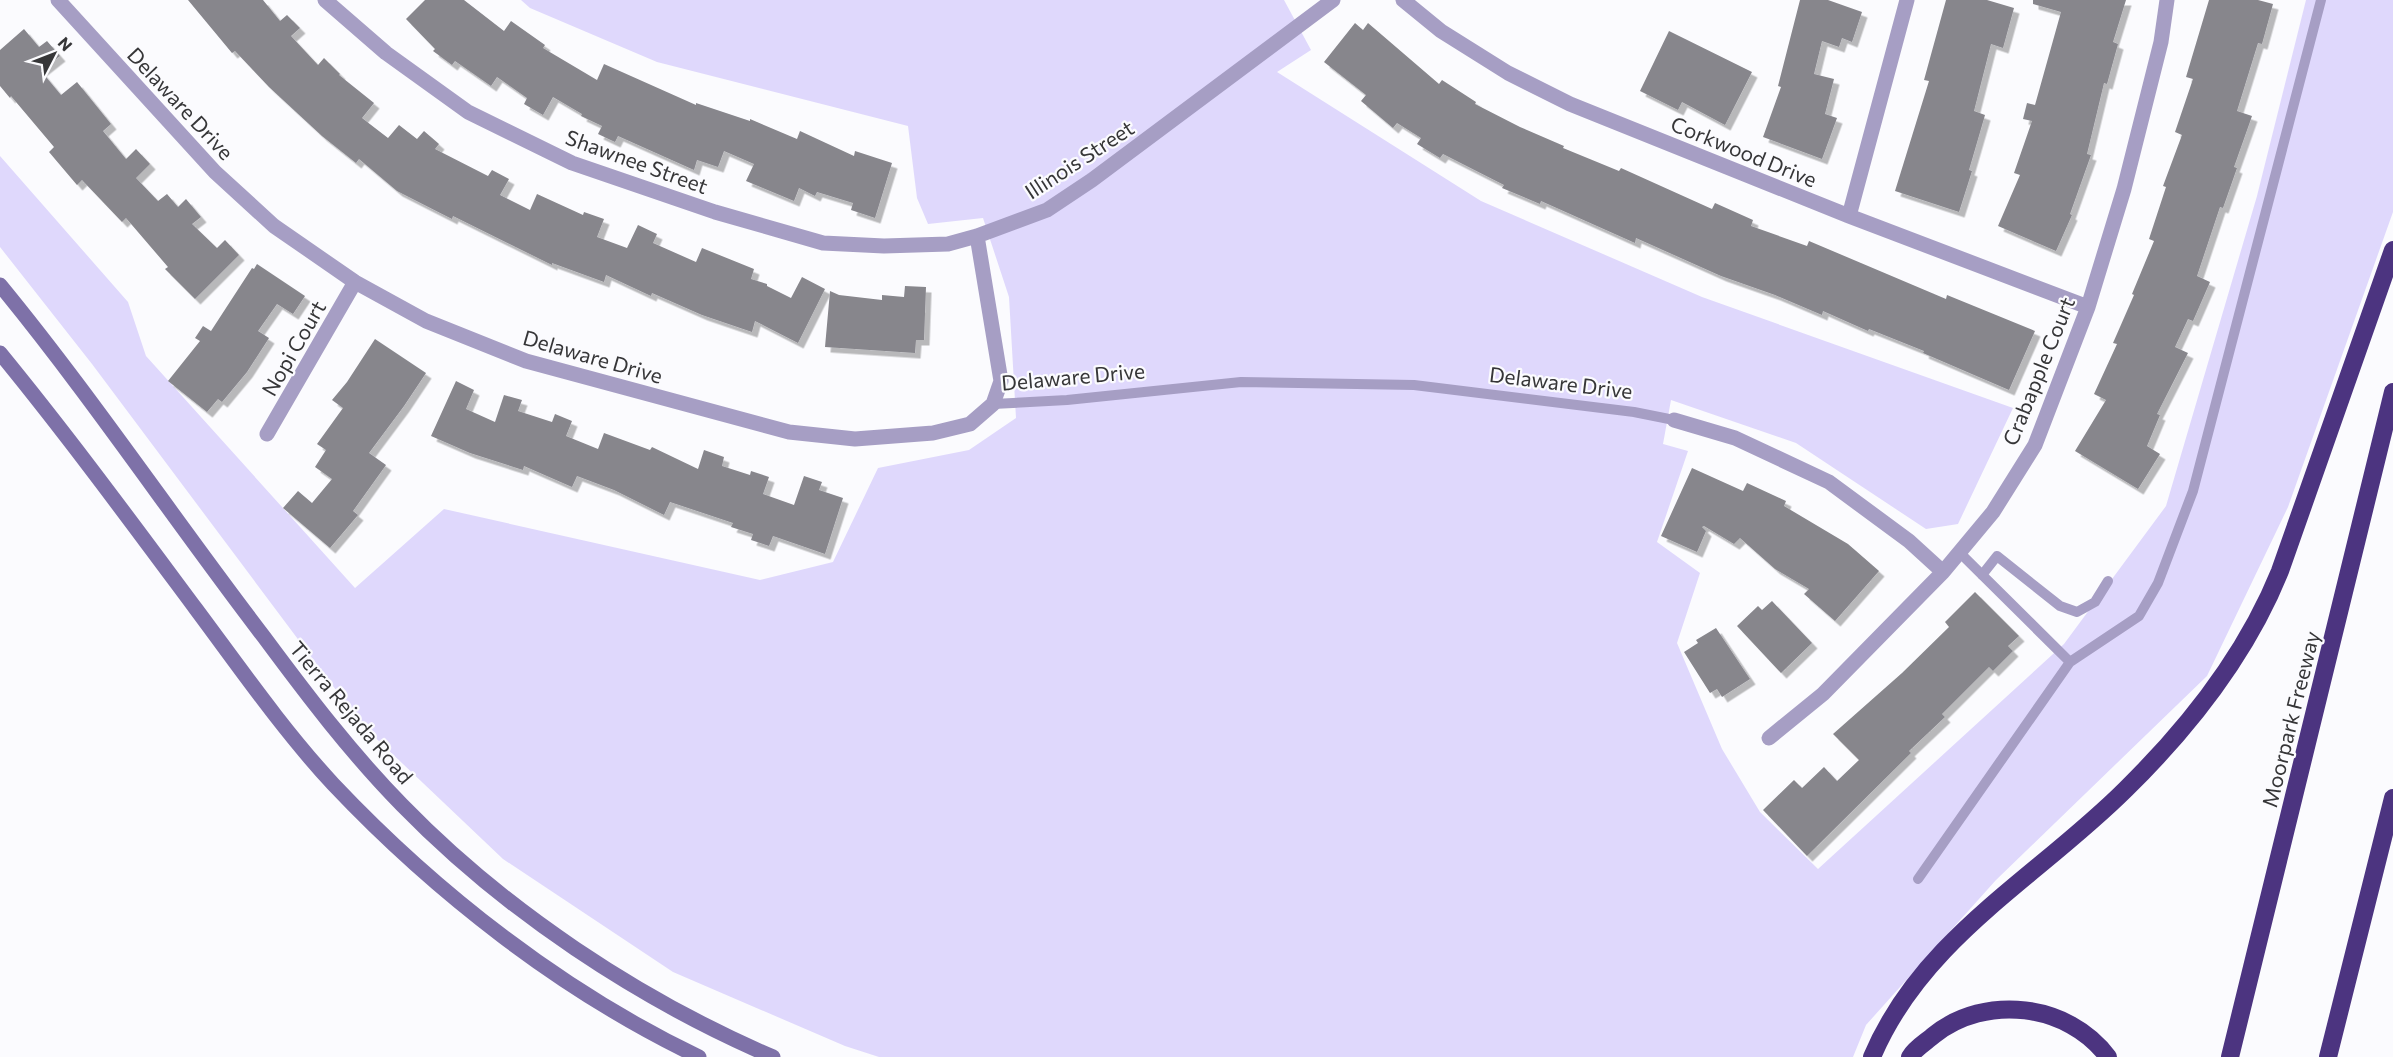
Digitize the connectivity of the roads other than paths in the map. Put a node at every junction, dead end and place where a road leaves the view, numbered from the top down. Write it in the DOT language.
graph roads {
  1 [pos="58,0"];
  2 [pos="325,0"];
  3 [pos="1333,0"];
  4 [pos="1403,0"];
  5 [pos="1907,0"];
  6 [pos="2167,0"];
  7 [pos="2321,0"];
  8 [pos="1849,216"];
  9 [pos="977,236"];
  10 [pos="2393,250"];
  11 [pos="355,282"];
  12 [pos="0,285"];
  13 [pos="2088,307"];
  14 [pos="0,353"];
  15 [pos="2393,392"];
  16 [pos="993,404"];
  17 [pos="1674,420"];
  18 [pos="267,434"];
  19 [pos="1959,552"];
  20 [pos="1943,572"];
  21 [pos="1982,575"];
  22 [pos="2108,581"];
  23 [pos="2070,662"];
  24 [pos="1769,738"];
  25 [pos="2393,798"];
  26 [pos="1918,879"];
  27 [pos="699,1057"];
  28 [pos="773,1057"];
  29 [pos="1872,1057"];
  30 [pos="1910,1057"];
  31 [pos="2108,1057"];
  32 [pos="2230,1057"];
  33 [pos="2328,1057"];
  1 -- 11 [label="street, Delaware Drive"];
  2 -- 9 [label="street, Shawnee Street"];
  3 -- 9 [label="street, Illinois Street"];
  4 -- 8 [label="street, Corkwood Drive"];
  5 -- 8 [label="street"];
  6 -- 13 [label="street, Crabapple Court"];
  7 -- 23 [label="lane"];
  8 -- 13 [label="street, Corkwood Drive"];
  9 -- 16 [label="street"];
  10 -- 29 [label="highway"];
  11 -- 16 [label="street, Delaware Drive"];
  11 -- 18 [label="street, Nopi Court"];
  12 -- 28 [label="main road, Tierra Rejada Road"];
  13 -- 19 [label="street, Crabapple Court"];
  14 -- 27 [label="main road"];
  15 -- 32 [label="highway, Moorpark Freeway"];
  16 -- 17 [label="lane, Delaware Drive"];
  17 -- 20 [label="street, Delaware Drive"];
  19 -- 20 [label="street, Crabapple Court"];
  19 -- 21 [label="lane"];
  20 -- 24 [label="street, Crabapple Court"];
  21 -- 22 [label="lane"];
  21 -- 23 [label="lane"];
  23 -- 26 [label="lane"];
  25 -- 33 [label="highway"];
  30 -- 31 [label="highway"];
}
